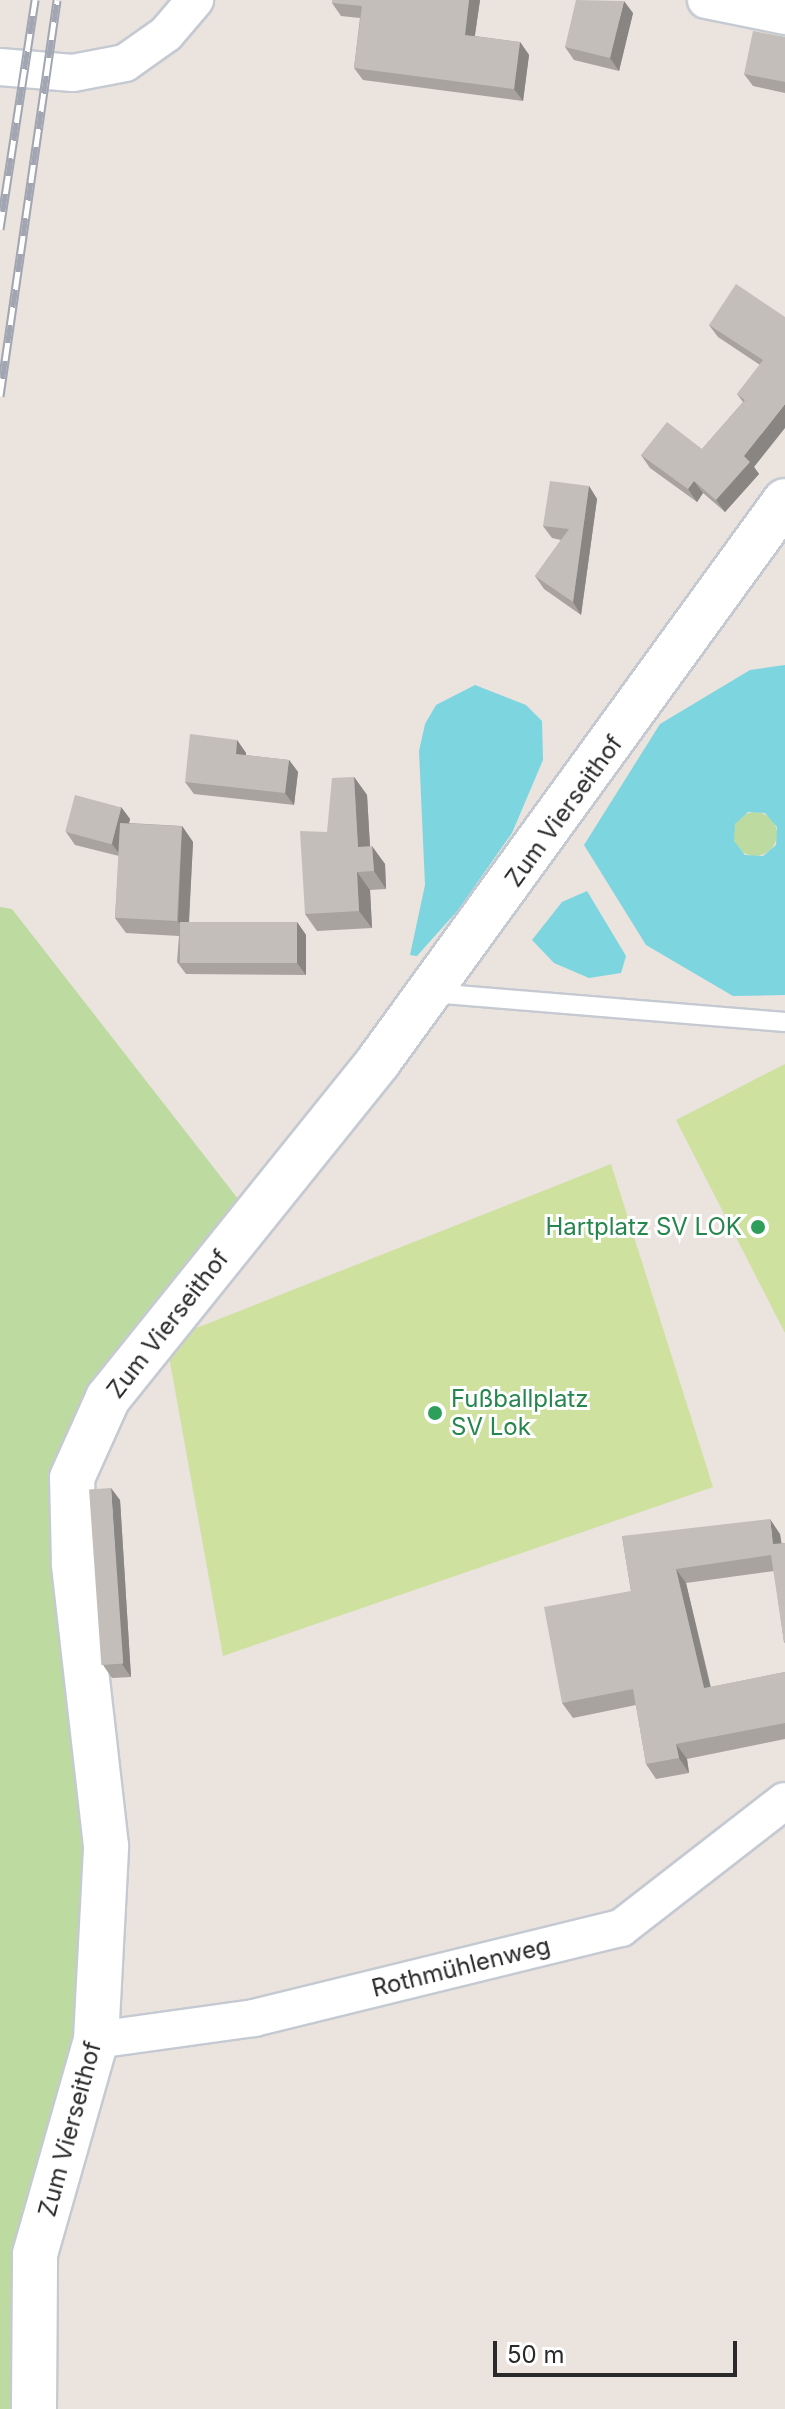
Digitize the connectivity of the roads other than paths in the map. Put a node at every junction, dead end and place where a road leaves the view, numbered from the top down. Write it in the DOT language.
graph roads {
  1 [pos="195,0"];
  2 [pos="706,0"];
  3 [pos="785,16"];
  4 [pos="0,67"];
  5 [pos="785,501"];
  6 [pos="429,993"];
  7 [pos="785,1022"];
  8 [pos="785,1801"];
  9 [pos="96,2040"];
  10 [pos="34,2409"];
  1 -- 4 [label="street"];
  2 -- 3 [label="street"];
  5 -- 6 [label="street, Zum Vierseithof"];
  6 -- 7 [label="lane"];
  6 -- 9 [label="street, Zum Vierseithof"];
  8 -- 9 [label="street, Rothmühlenweg"];
  9 -- 10 [label="street, Zum Vierseithof"];
}
